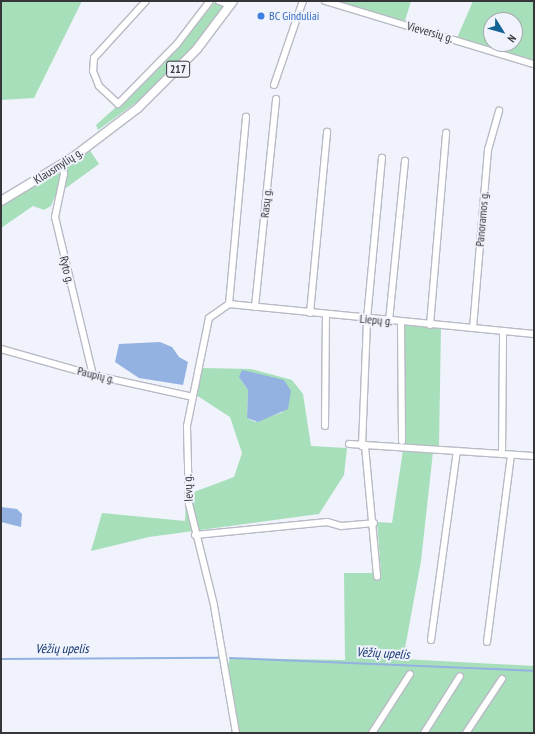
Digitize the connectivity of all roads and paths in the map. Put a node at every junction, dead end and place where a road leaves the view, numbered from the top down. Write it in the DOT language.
graph roads {
  1 [pos="146,1"];
  2 [pos="210,1"];
  3 [pos="219,1"];
  4 [pos="303,1"];
  5 [pos="325,1"];
  6 [pos="231,3"];
  7 [pos="534,64"];
  8 [pos="274,85"];
  9 [pos="276,100"];
  10 [pos="498,111"];
  11 [pos="246,117"];
  12 [pos="327,132"];
  13 [pos="446,133"];
  14 [pos="382,158"];
  15 [pos="405,161"];
  16 [pos="62,164"];
  17 [pos="1,202"];
  18 [pos="229,304"];
  19 [pos="256,307"];
  20 [pos="310,313"];
  21 [pos="326,315"];
  22 [pos="367,319"];
  23 [pos="389,321"];
  24 [pos="401,322"];
  25 [pos="430,324"];
  26 [pos="473,328"];
  27 [pos="503,331"];
  28 [pos="534,334"];
  29 [pos="1,349"];
  30 [pos="93,375"];
  31 [pos="193,397"];
  32 [pos="325,426"];
  33 [pos="402,441"];
  34 [pos="349,444"];
  35 [pos="363,446"];
  36 [pos="457,451"];
  37 [pos="502,454"];
  38 [pos="511,455"];
  39 [pos="534,456"];
  40 [pos="374,523"];
  41 [pos="196,535"];
  42 [pos="378,576"];
  43 [pos="431,640"];
  44 [pos="487,642"];
  45 [pos="410,674"];
  46 [pos="460,676"];
  47 [pos="502,678"];
  48 [pos="236,733"];
  49 [pos="372,733"];
  50 [pos="424,733"];
  51 [pos="466,733"];
  1 -- 2 [label="street"];
  3 -- 6 [label="street"];
  4 -- 8 [label="street"];
  5 -- 7 [label="street, Vieversių g."];
  6 -- 16 [label="main road, Klausmylių g. / 217"];
  9 -- 19 [label="street, Rasų g."];
  10 -- 26 [label="street, Panoramos g."];
  11 -- 18 [label="street"];
  12 -- 20 [label="street"];
  13 -- 25 [label="street"];
  14 -- 22 [label="street"];
  15 -- 23 [label="street"];
  16 -- 17 [label="main road, Klausmylių g. / 217"];
  16 -- 30 [label="street, Ryto g."];
  18 -- 19 [label="street, Liepų g."];
  18 -- 31 [label="street, Ievų g."];
  19 -- 20 [label="street, Liepų g."];
  20 -- 21 [label="street, Liepų g."];
  21 -- 22 [label="street, Liepų g."];
  21 -- 32 [label="street"];
  22 -- 23 [label="street, Liepų g."];
  22 -- 35 [label="street"];
  23 -- 24 [label="street, Liepų g."];
  24 -- 25 [label="street, Liepų g."];
  24 -- 33 [label="street"];
  25 -- 26 [label="street, Liepų g."];
  26 -- 27 [label="street, Liepų g."];
  27 -- 28 [label="street, Liepų g."];
  27 -- 37 [label="street"];
  29 -- 30 [label="street, Paupių g."];
  30 -- 31 [label="street, Paupių g."];
  31 -- 41 [label="street, Ievų g."];
  34 -- 35 [label="street"];
  35 -- 36 [label="street"];
  35 -- 40 [label="street"];
  36 -- 37 [label="street"];
  36 -- 43 [label="street"];
  37 -- 38 [label="street"];
  38 -- 39 [label="street"];
  38 -- 44 [label="street"];
  40 -- 41 [label="street"];
  40 -- 42 [label="street"];
  41 -- 48 [label="street, Ievų g."];
  45 -- 49 [label="street"];
  46 -- 50 [label="street"];
  47 -- 51 [label="street"];
}
